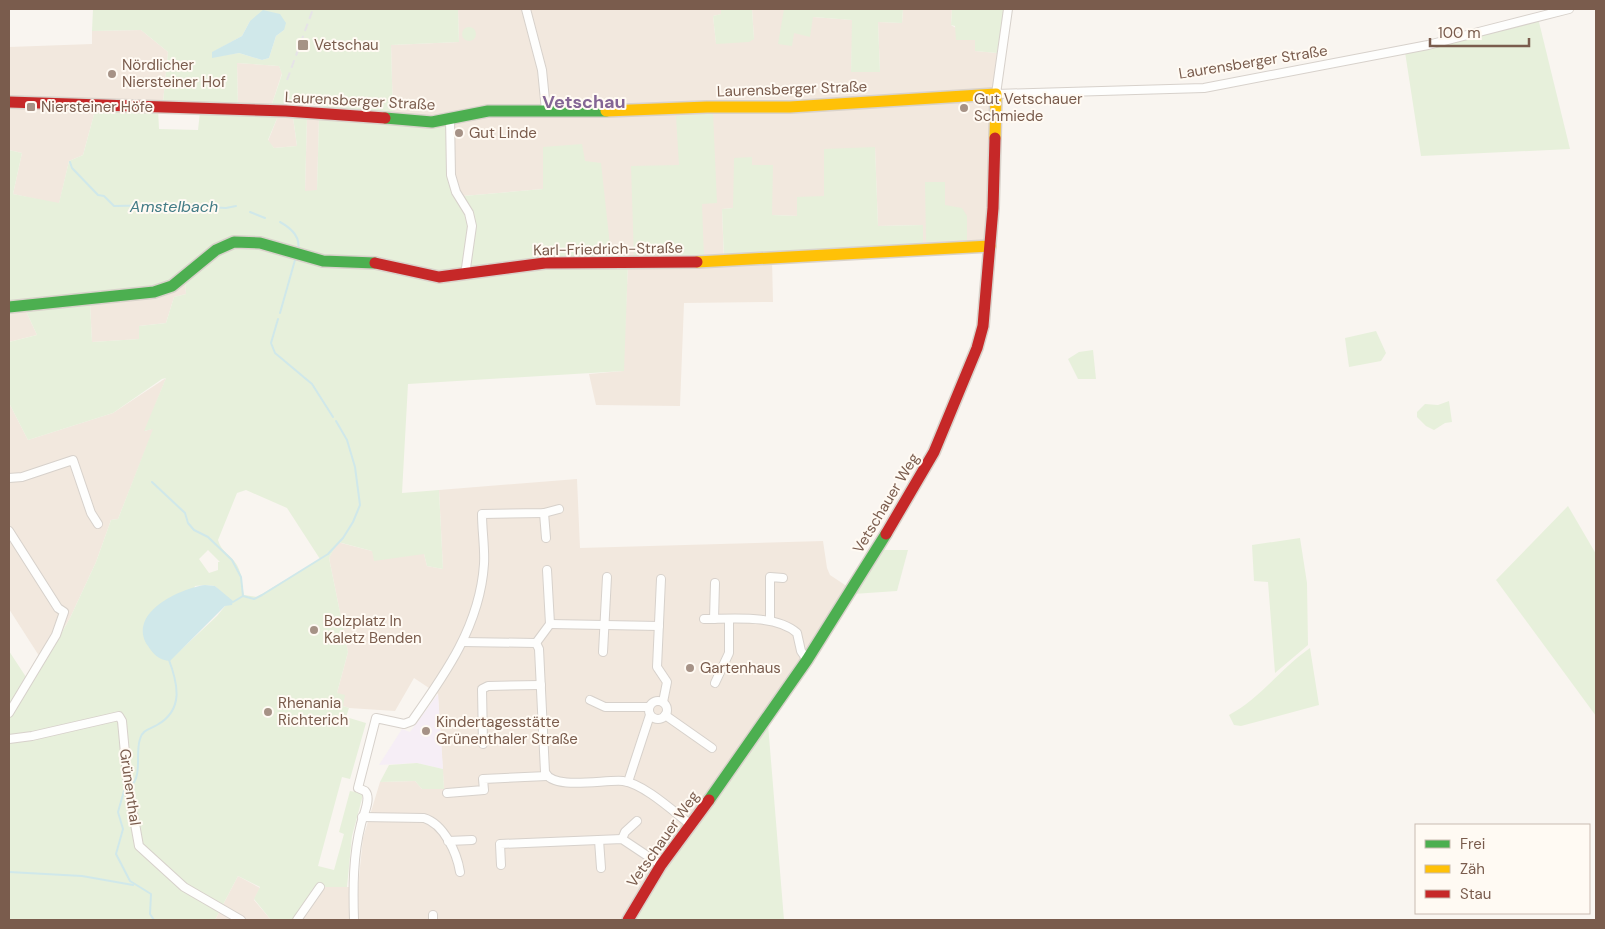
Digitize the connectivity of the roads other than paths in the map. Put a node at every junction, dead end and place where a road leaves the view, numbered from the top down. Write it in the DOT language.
graph roads {
  1 [pos="526,9"];
  2 [pos="1008,9"];
  3 [pos="1569,9"];
  4 [pos="996,94"];
  5 [pos="9,102"];
  6 [pos="546,110"];
  7 [pos="450,118"];
  8 [pos="990,246"];
  9 [pos="465,275"];
  10 [pos="9,307"];
  11 [pos="9,478"];
  12 [pos="559,509"];
  13 [pos="544,512"];
  14 [pos="98,524"];
  15 [pos="9,531"];
  16 [pos="546,538"];
  17 [pos="547,570"];
  18 [pos="606,577"];
  19 [pos="782,578"];
  20 [pos="661,579"];
  21 [pos="715,583"];
  22 [pos="704,619"];
  23 [pos="714,619"];
  24 [pos="729,620"];
  25 [pos="770,620"];
  26 [pos="550,624"];
  27 [pos="604,624"];
  28 [pos="659,626"];
  29 [pos="463,642"];
  30 [pos="536,643"];
  31 [pos="603,652"];
  32 [pos="807,660"];
  33 [pos="715,683"];
  34 [pos="541,685"];
  35 [pos="590,700"];
  36 [pos="663,702"];
  37 [pos="650,711"];
  38 [pos="9,713"];
  39 [pos="665,715"];
  40 [pos="9,739"];
  41 [pos="483,744"];
  42 [pos="712,748"];
  43 [pos="547,776"];
  44 [pos="628,782"];
  45 [pos="447,793"];
  46 [pos="362,817"];
  47 [pos="637,821"];
  48 [pos="691,825"];
  49 [pos="622,839"];
  50 [pos="472,840"];
  51 [pos="600,840"];
  52 [pos="448,841"];
  53 [pos="501,865"];
  54 [pos="661,865"];
  55 [pos="601,868"];
  56 [pos="460,872"];
  57 [pos="320,887"];
  58 [pos="241,920"];
  59 [pos="297,920"];
  60 [pos="354,920"];
  61 [pos="628,920"];
  1 -- 6 [label="street"];
  2 -- 4 [label="street, Vetschauer Weg"];
  3 -- 4 [label="street, Laurensberger Straße"];
  4 -- 6 [label="street, Laurensberger Straße"];
  4 -- 8 [label="street, Vetschauer Weg"];
  5 -- 7 [label="street, Laurensberger Straße"];
  6 -- 7 [label="street, Laurensberger Straße"];
  7 -- 9 [label="street"];
  8 -- 9 [label="street, Karl-Friedrich-Straße"];
  8 -- 32 [label="street, Vetschauer Weg"];
  9 -- 10 [label="street, Karl-Friedrich-Straße"];
  11 -- 14 [label="street"];
  12 -- 13 [label="street"];
  13 -- 16 [label="street"];
  13 -- 29 [label="street"];
  15 -- 38 [label="street"];
  17 -- 26 [label="street"];
  18 -- 27 [label="street"];
  19 -- 25 [label="street"];
  20 -- 28 [label="street"];
  21 -- 23 [label="street"];
  22 -- 23 [label="street"];
  23 -- 24 [label="street"];
  24 -- 25 [label="street"];
  24 -- 33 [label="street"];
  25 -- 32 [label="street"];
  26 -- 27 [label="street"];
  26 -- 30 [label="street"];
  27 -- 28 [label="street"];
  27 -- 31 [label="street"];
  28 -- 36 [label="street"];
  29 -- 30 [label="street"];
  29 -- 46 [label="street"];
  30 -- 34 [label="street"];
  32 -- 48 [label="street, Vetschauer Weg"];
  34 -- 41 [label="street"];
  34 -- 43 [label="street"];
  35 -- 37 [label="street"];
  36 -- 37 [label="street"];
  36 -- 39 [label="street"];
  37 -- 39 [label="street"];
  37 -- 44 [label="street"];
  39 -- 42 [label="street"];
  40 -- 58 [label="street, Grünenthal"];
  43 -- 44 [label="street"];
  43 -- 45 [label="street"];
  44 -- 48 [label="street"];
  46 -- 52 [label="street"];
  46 -- 60 [label="street"];
  47 -- 49 [label="street"];
  48 -- 54 [label="street, Vetschauer Weg"];
  49 -- 51 [label="street"];
  49 -- 54 [label="street"];
  50 -- 52 [label="street"];
  51 -- 53 [label="street"];
  51 -- 55 [label="street"];
  52 -- 56 [label="street"];
  54 -- 61 [label="street, Vetschauer Weg"];
  57 -- 59 [label="street"];
}
